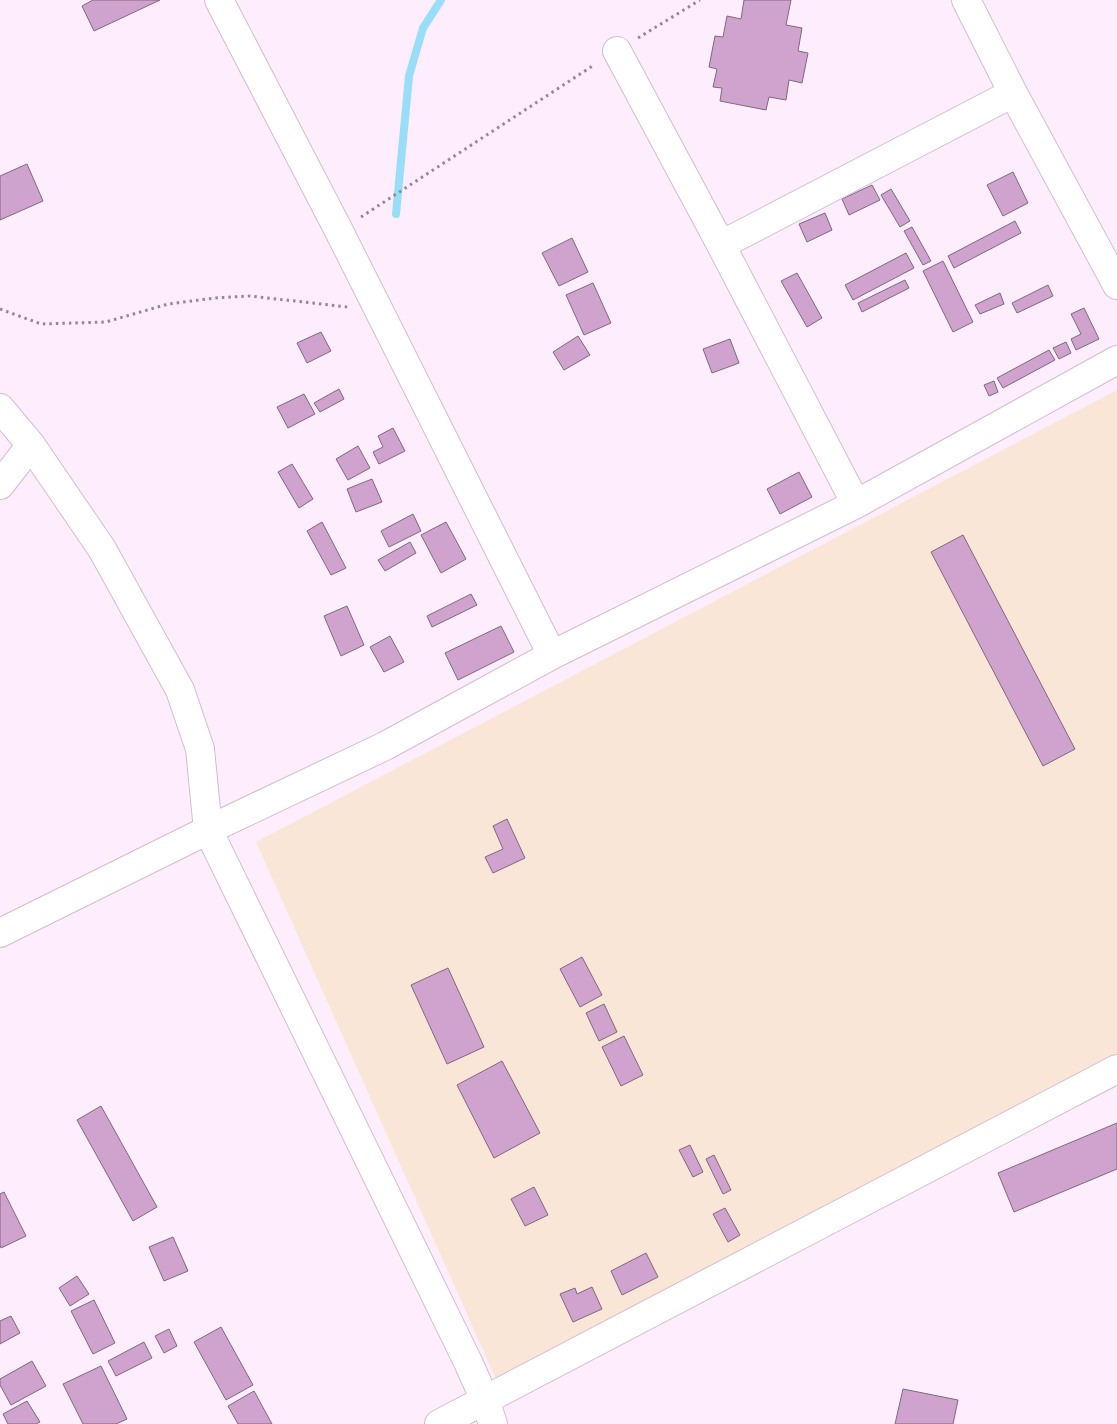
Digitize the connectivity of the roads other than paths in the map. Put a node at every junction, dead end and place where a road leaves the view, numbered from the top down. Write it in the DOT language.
graph roads {
  1 [pos="219,0"];
  2 [pos="966,0"];
  3 [pos="617,51"];
  4 [pos="1013,93"];
  5 [pos="721,245"];
  6 [pos="1117,285"];
  7 [pos="1117,360"];
  8 [pos="0,408"];
  9 [pos="31,445"];
  10 [pos="0,485"];
  11 [pos="856,504"];
  12 [pos="552,655"];
  13 [pos="208,830"];
  14 [pos="0,933"];
  15 [pos="1117,1069"];
  16 [pos="489,1412"];
  17 [pos="439,1424"];
  1 -- 12 [label="street"];
  2 -- 4 [label="street"];
  3 -- 5 [label="street"];
  4 -- 5 [label="street"];
  4 -- 6 [label="street"];
  5 -- 11 [label="street"];
  7 -- 11 [label="street"];
  8 -- 9 [label="street"];
  9 -- 10 [label="street"];
  9 -- 13 [label="street"];
  11 -- 12 [label="street"];
  12 -- 13 [label="street"];
  13 -- 14 [label="street"];
  13 -- 16 [label="street"];
  15 -- 16 [label="street"];
  16 -- 17 [label="street"];
}
